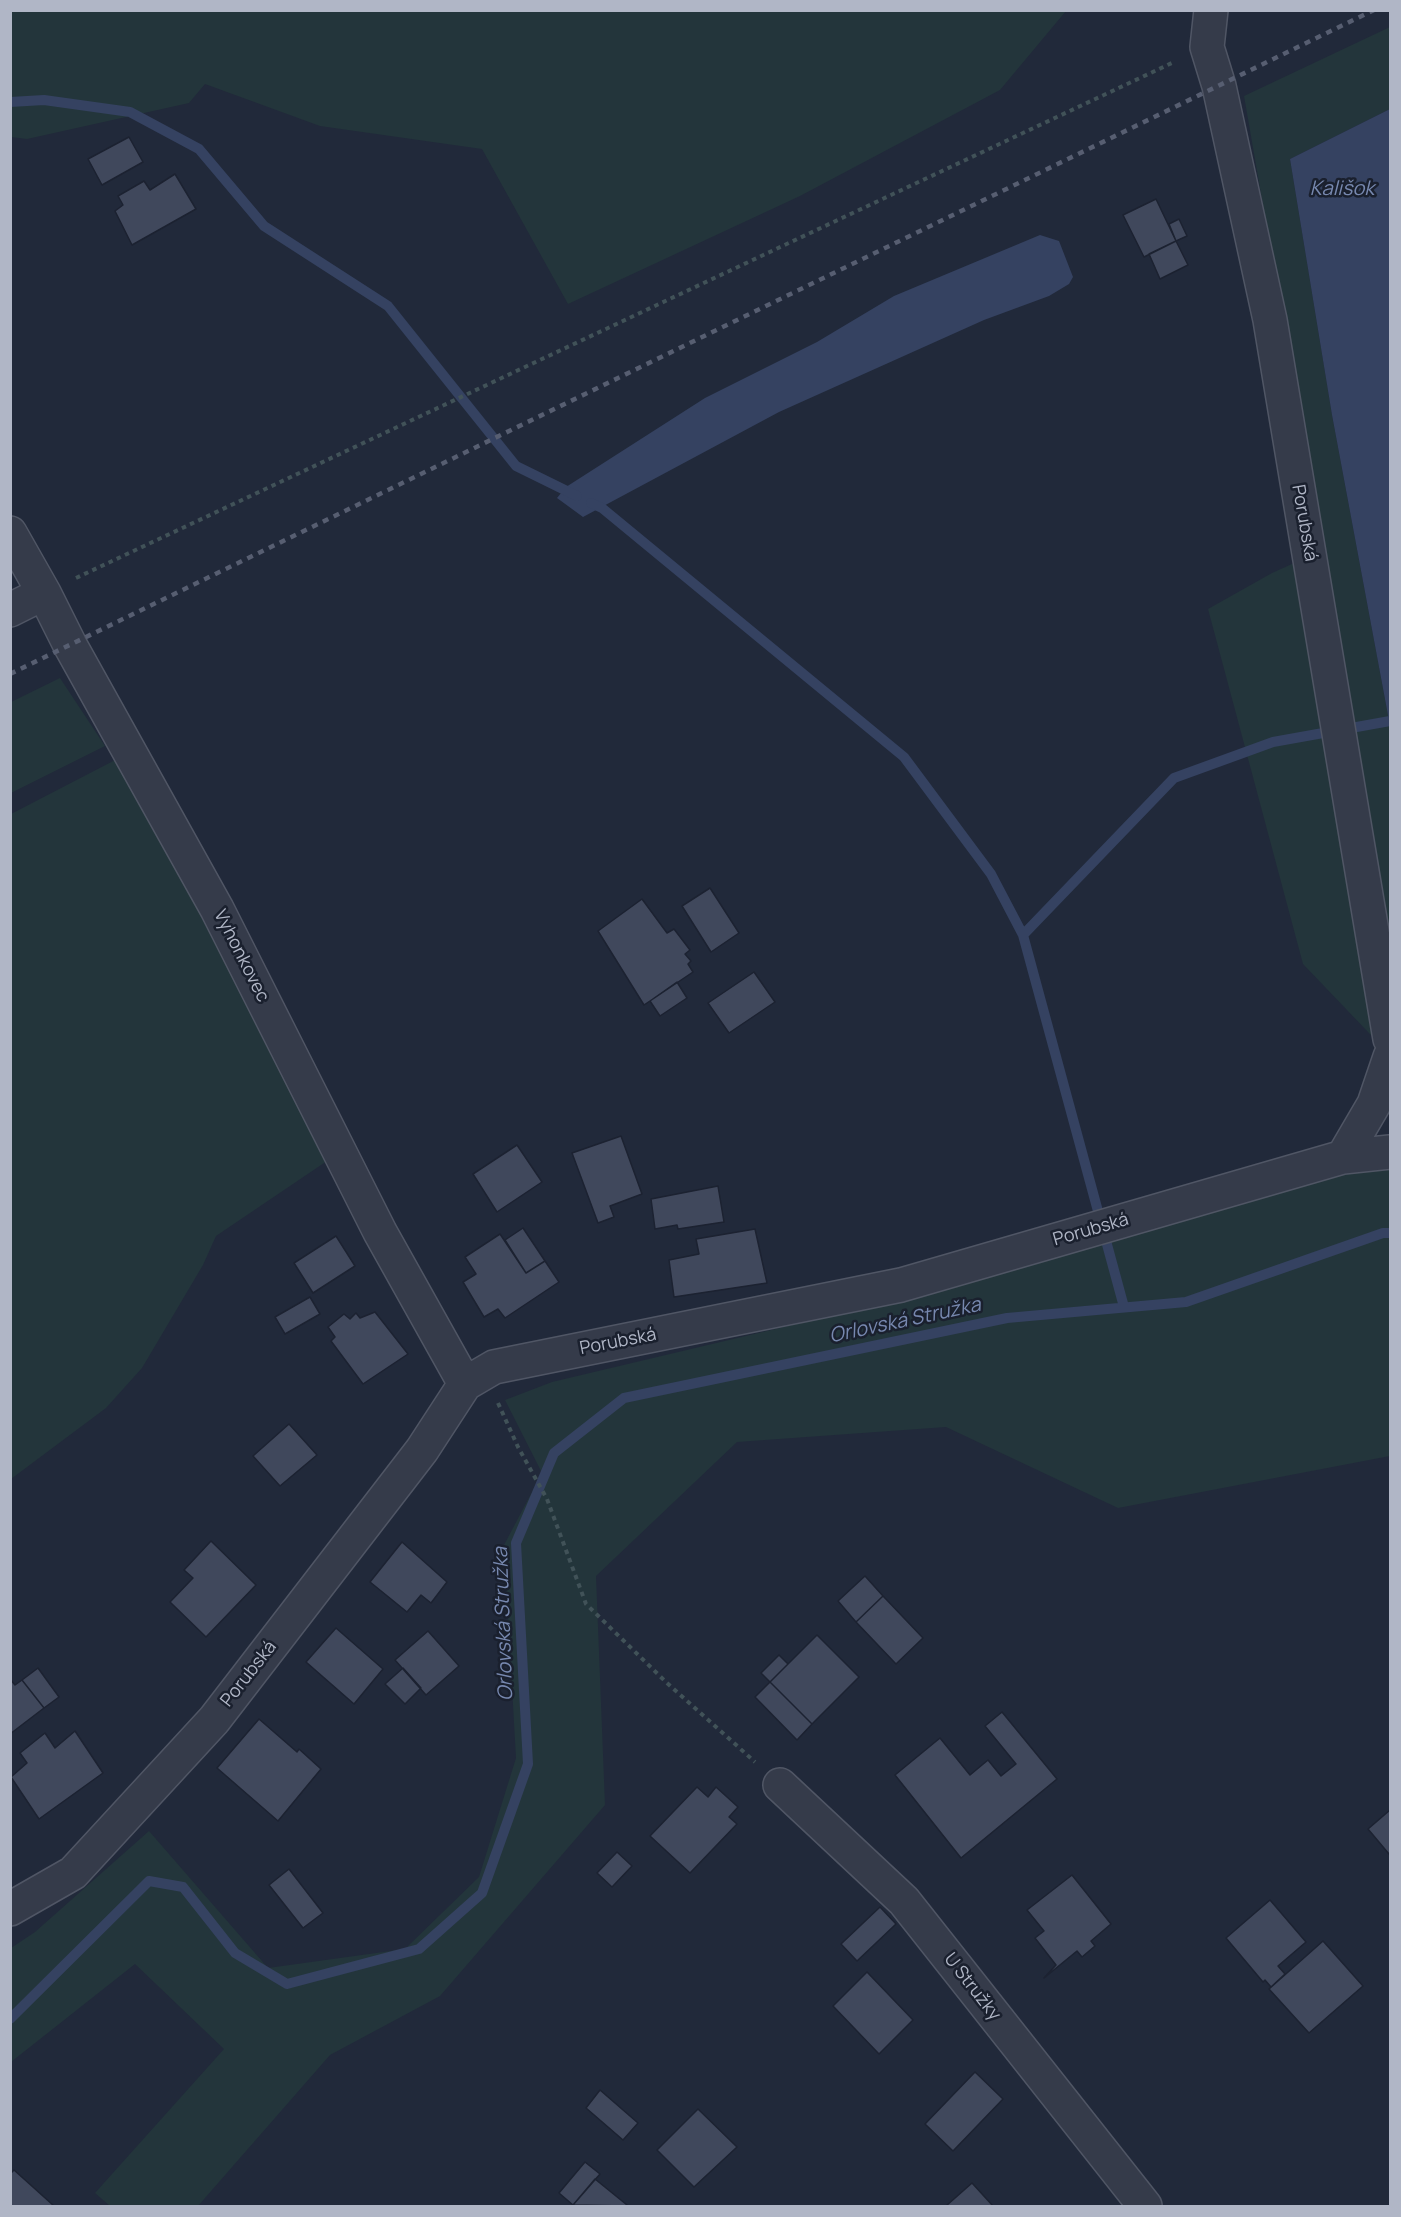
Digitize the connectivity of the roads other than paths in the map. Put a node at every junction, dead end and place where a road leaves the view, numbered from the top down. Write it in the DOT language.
graph roads {
  1 [pos="1211,10"];
  2 [pos="10,533"];
  3 [pos="44,593"];
  4 [pos="10,610"];
  5 [pos="1390,1039"];
  6 [pos="1390,1057"];
  7 [pos="1390,1152"];
  8 [pos="1343,1157"];
  9 [pos="465,1384"];
  10 [pos="780,1785"];
  11 [pos="10,1910"];
  12 [pos="1145,2206"];
  1 -- 5 [label="street, Porubská"];
  2 -- 3 [label="street, Vyhonkovec"];
  3 -- 4 [label="street"];
  3 -- 9 [label="street, Vyhonkovec"];
  6 -- 8 [label="street"];
  7 -- 8 [label="street, Porubská"];
  8 -- 9 [label="street, Porubská"];
  9 -- 11 [label="street, Porubská"];
  10 -- 12 [label="street, U Stružky"];
}
